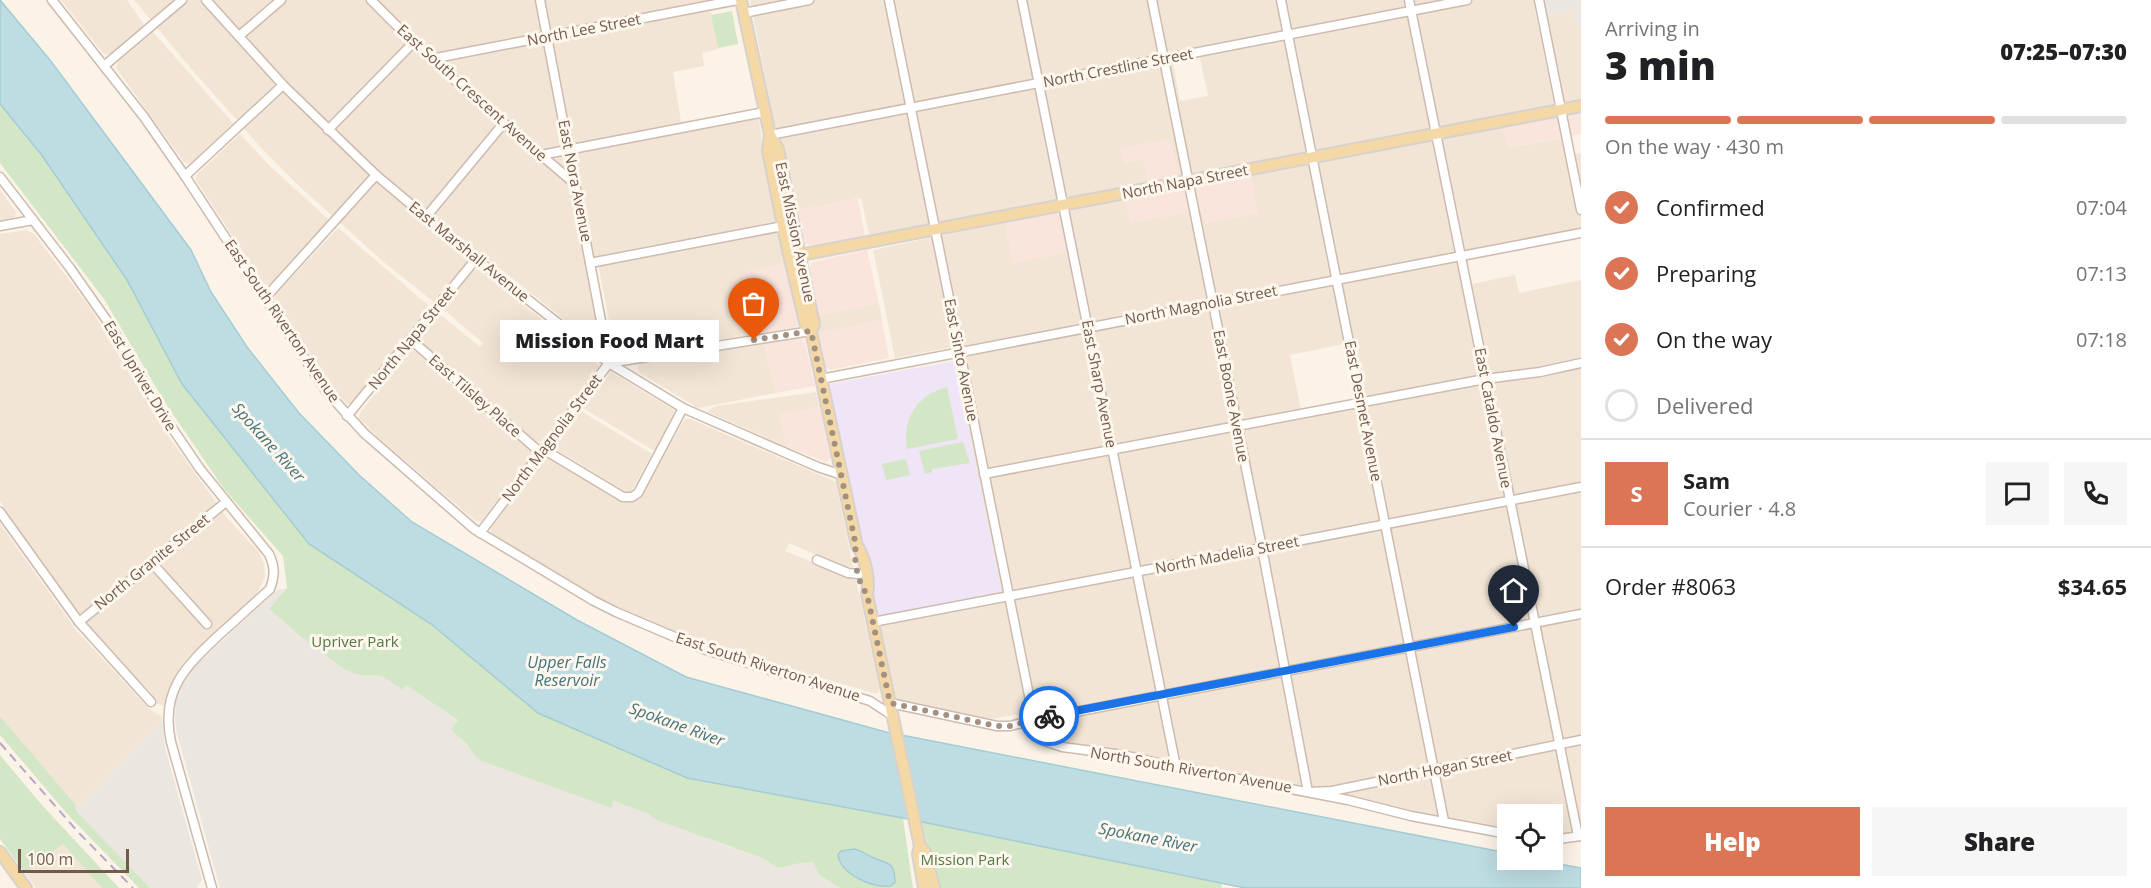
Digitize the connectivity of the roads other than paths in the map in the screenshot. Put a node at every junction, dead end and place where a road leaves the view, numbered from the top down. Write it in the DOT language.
graph roads {
  1 [pos="52,0"];
  2 [pos="182,0"];
  3 [pos="206,0"];
  4 [pos="281,0"];
  5 [pos="371,0"];
  6 [pos="540,0"];
  7 [pos="736,0"];
  8 [pos="741,0"];
  9 [pos="810,0"];
  10 [pos="888,0"];
  11 [pos="1022,0"];
  12 [pos="1152,0"];
  13 [pos="1281,0"];
  14 [pos="1409,0"];
  15 [pos="1467,0"];
  16 [pos="1539,0"];
  17 [pos="1412,12"];
  18 [pos="744,14"];
  19 [pos="1288,35"];
  20 [pos="239,36"];
  21 [pos="548,37"];
  22 [pos="413,43"];
  23 [pos="431,59"];
  24 [pos="1163,60"];
  25 [pos="104,66"];
  26 [pos="1039,83"];
  27 [pos="284,85"];
  28 [pos="1581,106"];
  29 [pos="910,108"];
  30 [pos="1561,110"];
  31 [pos="765,112"];
  32 [pos="503,123"];
  33 [pos="328,130"];
  34 [pos="1436,134"];
  35 [pos="770,135"];
  36 [pos="569,150"];
  37 [pos="542,155"];
  38 [pos="1311,158"];
  39 [pos="376,175"];
  40 [pos="185,176"];
  41 [pos="0,177"];
  42 [pos="1188,182"];
  43 [pos="575,184"];
  44 [pos="1064,205"];
  45 [pos="1581,210"];
  46 [pos="426,218"];
  47 [pos="33,220"];
  48 [pos="783,225"];
  49 [pos="0,226"];
  50 [pos="935,230"];
  51 [pos="1581,233"];
  52 [pos="795,256"];
  53 [pos="1462,256"];
  54 [pos="476,259"];
  55 [pos="590,263"];
  56 [pos="1336,280"];
  57 [pos="265,298"];
  58 [pos="1212,303"];
  59 [pos="1088,327"];
  60 [pos="811,331"];
  61 [pos="410,339"];
  62 [pos="960,352"];
  63 [pos="609,363"];
  64 [pos="1581,363"];
  65 [pos="821,379"];
  66 [pos="1485,379"];
  67 [pos="1362,403"];
  68 [pos="683,408"];
  69 [pos="347,416"];
  70 [pos="1237,426"];
  71 [pos="1113,450"];
  72 [pos="542,451"];
  73 [pos="984,474"];
  74 [pos="842,475"];
  75 [pos="1581,487"];
  76 [pos="1510,501"];
  77 [pos="226,502"];
  78 [pos="0,512"];
  79 [pos="1386,524"];
  80 [pos="480,533"];
  81 [pos="856,546"];
  82 [pos="1262,548"];
  83 [pos="817,560"];
  84 [pos="152,563"];
  85 [pos="1137,572"];
  86 [pos="859,574"];
  87 [pos="867,594"];
  88 [pos="1009,597"];
  89 [pos="1581,614"];
  90 [pos="79,622"];
  91 [pos="873,622"];
  92 [pos="1535,622"];
  93 [pos="207,624"];
  94 [pos="1410,646"];
  95 [pos="1286,670"];
  96 [pos="886,687"];
  97 [pos="1161,694"];
  98 [pos="870,701"];
  99 [pos="151,702"];
  100 [pos="890,703"];
  101 [pos="893,717"];
  102 [pos="1034,720"];
  103 [pos="1581,740"];
  104 [pos="1560,745"];
  105 [pos="1176,767"];
  106 [pos="1435,769"];
  107 [pos="1308,792"];
  108 [pos="1444,821"];
  109 [pos="1497,832"];
  110 [pos="1579,836"];
  111 [pos="1563,838"];
  112 [pos="920,845"];
  113 [pos="0,852"];
  114 [pos="26,888"];
  115 [pos="212,888"];
  116 [pos="924,888"];
  117 [pos="934,888"];
  1 -- 25 [label="street, East South Riverton Avenue"];
  2 -- 25 [label="street"];
  3 -- 20 [label="street, East Marshall Avenue"];
  4 -- 20 [label="street"];
  5 -- 22 [label="street, East South Crescent Avenue"];
  6 -- 21 [label="street, East Nora Avenue"];
  7 -- 21 [label="street, North Lee Street"];
  8 -- 18 [label="main road, East Mission Avenue"];
  9 -- 18 [label="street"];
  10 -- 29 [label="street, East Sinto Avenue"];
  11 -- 26 [label="street, East Sharp Avenue"];
  12 -- 24 [label="street, East Boone Avenue"];
  13 -- 19 [label="street, East Desmet Avenue"];
  14 -- 17 [label="street, East Cataldo Avenue"];
  15 -- 17 [label="street, North Crestline Street"];
  16 -- 30 [label="street"];
  17 -- 19 [label="street, North Crestline Street"];
  17 -- 34 [label="street, East Cataldo Avenue"];
  18 -- 31 [label="main road, East Mission Avenue"];
  19 -- 24 [label="street, North Crestline Street"];
  19 -- 38 [label="street, East Desmet Avenue"];
  20 -- 27 [label="street, East Marshall Avenue"];
  21 -- 23 [label="street, North Lee Street"];
  21 -- 36 [label="street, East Nora Avenue"];
  22 -- 23 [label="street, East South Crescent Avenue"];
  22 -- 33 [label="street"];
  23 -- 32 [label="street, East South Crescent Avenue"];
  24 -- 26 [label="street, North Crestline Street"];
  24 -- 42 [label="street, East Boone Avenue"];
  25 -- 40 [label="street, East South Riverton Avenue"];
  26 -- 29 [label="street, North Crestline Street"];
  26 -- 44 [label="street, East Sharp Avenue"];
  27 -- 33 [label="street, East Marshall Avenue"];
  27 -- 40 [label="street"];
  28 -- 30 [label="main road, North Napa Street"];
  29 -- 35 [label="street, North Crestline Street"];
  29 -- 50 [label="street, East Sinto Avenue"];
  30 -- 34 [label="main road, North Napa Street"];
  30 -- 45 [label="street"];
  31 -- 35 [label="main road, East Mission Avenue"];
  31 -- 36 [label="street"];
  32 -- 37 [label="street, East South Crescent Avenue"];
  32 -- 46 [label="street"];
  33 -- 39 [label="street, East Marshall Avenue"];
  34 -- 38 [label="main road, North Napa Street"];
  34 -- 53 [label="street, East Cataldo Avenue"];
  35 -- 48 [label="main road, East Mission Avenue"];
  35 -- 52 [label="main road, East Mission Avenue"];
  36 -- 37 [label="street"];
  36 -- 43 [label="street, East Nora Avenue"];
  37 -- 43 [label="street, East South Crescent Avenue"];
  38 -- 42 [label="main road, North Napa Street"];
  38 -- 56 [label="street, East Desmet Avenue"];
  39 -- 46 [label="street, East Marshall Avenue"];
  39 -- 57 [label="street"];
  40 -- 57 [label="street, East South Riverton Avenue"];
  41 -- 47 [label="street, East Upriver Drive"];
  42 -- 44 [label="main road, North Napa Street"];
  42 -- 58 [label="street, East Boone Avenue"];
  43 -- 55 [label="street, East Nora Avenue"];
  44 -- 50 [label="main road, North Napa Street"];
  44 -- 59 [label="street, East Sharp Avenue"];
  46 -- 54 [label="street, East Marshall Avenue"];
  47 -- 49 [label="street"];
  47 -- 77 [label="street, East Upriver Drive"];
  48 -- 52 [label="main road, East Mission Avenue"];
  48 -- 55 [label="street"];
  50 -- 52 [label="main road, North Napa Street"];
  50 -- 62 [label="street, East Sinto Avenue"];
  51 -- 53 [label="street, North Magnolia Street"];
  52 -- 60 [label="main road, East Mission Avenue"];
  53 -- 56 [label="street, North Magnolia Street"];
  53 -- 66 [label="street, East Cataldo Avenue"];
  54 -- 61 [label="street, North Napa Street"];
  54 -- 63 [label="street, East Marshall Avenue"];
  55 -- 63 [label="street, East Nora Avenue"];
  56 -- 58 [label="street, North Magnolia Street"];
  56 -- 67 [label="street, East Desmet Avenue"];
  57 -- 69 [label="street, East South Riverton Avenue"];
  58 -- 59 [label="street, North Magnolia Street"];
  58 -- 70 [label="street, East Boone Avenue"];
  59 -- 62 [label="street, North Magnolia Street"];
  59 -- 71 [label="street, East Sharp Avenue"];
  60 -- 63 [label="street, North Magnolia Street"];
  60 -- 65 [label="main road, East Mission Avenue"];
  61 -- 69 [label="street, North Napa Street"];
  61 -- 72 [label="street, East Tilsley Place"];
  62 -- 65 [label="street, North Magnolia Street"];
  62 -- 73 [label="street, East Sinto Avenue"];
  63 -- 68 [label="street, East Marshall Avenue"];
  63 -- 72 [label="street, North Magnolia Street"];
  64 -- 66 [label="street"];
  65 -- 74 [label="main road, East Mission Avenue"];
  66 -- 67 [label="street"];
  66 -- 76 [label="street, East Cataldo Avenue"];
  67 -- 70 [label="street"];
  67 -- 79 [label="street, East Desmet Avenue"];
  68 -- 72 [label="street, East Tilsley Place"];
  68 -- 74 [label="street, East Marshall Avenue"];
  69 -- 80 [label="street, East South Riverton Avenue"];
  70 -- 71 [label="street"];
  70 -- 82 [label="street, East Boone Avenue"];
  71 -- 73 [label="street"];
  71 -- 85 [label="street, East Sharp Avenue"];
  72 -- 80 [label="street, North Magnolia Street"];
  73 -- 88 [label="street, East Sinto Avenue"];
  74 -- 81 [label="main road, East Mission Avenue"];
  75 -- 76 [label="street, North Madelia Street"];
  76 -- 79 [label="street, North Madelia Street"];
  76 -- 92 [label="street, East Cataldo Avenue"];
  77 -- 84 [label="street, North Granite Street"];
  77 -- 115 [label="street, East Upriver Drive"];
  78 -- 90 [label="street"];
  79 -- 82 [label="street, North Madelia Street"];
  79 -- 94 [label="street, East Desmet Avenue"];
  80 -- 98 [label="street, East South Riverton Avenue"];
  81 -- 86 [label="main road, East Mission Avenue"];
  81 -- 87 [label="main road, East Mission Avenue"];
  82 -- 85 [label="street, North Madelia Street"];
  82 -- 95 [label="street, East Boone Avenue"];
  83 -- 86 [label="street"];
  84 -- 90 [label="street, North Granite Street"];
  84 -- 93 [label="street"];
  85 -- 88 [label="street, North Madelia Street"];
  85 -- 97 [label="street, East Sharp Avenue"];
  86 -- 87 [label="main road, East Mission Avenue"];
  87 -- 91 [label="main road, East Mission Avenue"];
  88 -- 91 [label="street, North Madelia Street"];
  88 -- 102 [label="street, East Sinto Avenue"];
  89 -- 92 [label="street"];
  90 -- 99 [label="street"];
  91 -- 96 [label="main road, East Mission Avenue"];
  92 -- 94 [label="street"];
  92 -- 104 [label="street, East Cataldo Avenue"];
  94 -- 95 [label="street"];
  94 -- 106 [label="street, East Desmet Avenue"];
  95 -- 97 [label="street"];
  95 -- 107 [label="street, East Boone Avenue"];
  96 -- 98 [label="street, East South Riverton Avenue"];
  96 -- 100 [label="main road, East Mission Avenue"];
  97 -- 102 [label="street"];
  97 -- 105 [label="street, East Sharp Avenue"];
  98 -- 101 [label="street, East South Riverton Avenue"];
  100 -- 101 [label="main road, East Mission Avenue"];
  100 -- 102 [label="street"];
  101 -- 112 [label="main road, East Mission Avenue"];
  102 -- 105 [label="street, North South Riverton Avenue"];
  103 -- 104 [label="street, North Hogan Street"];
  104 -- 106 [label="street, North Hogan Street"];
  104 -- 110 [label="street, East Cataldo Avenue"];
  105 -- 107 [label="street, North South Riverton Avenue"];
  106 -- 107 [label="street, North Hogan Street"];
  106 -- 108 [label="street, East Desmet Avenue"];
  107 -- 108 [label="street, North South Riverton Avenue"];
  108 -- 109 [label="street, North South Riverton Avenue"];
  110 -- 111 [label="street"];
  112 -- 116 [label="main road, East Mission Avenue"];
  112 -- 117 [label="main road, East Mission Avenue"];
  113 -- 114 [label="main road"];
}
